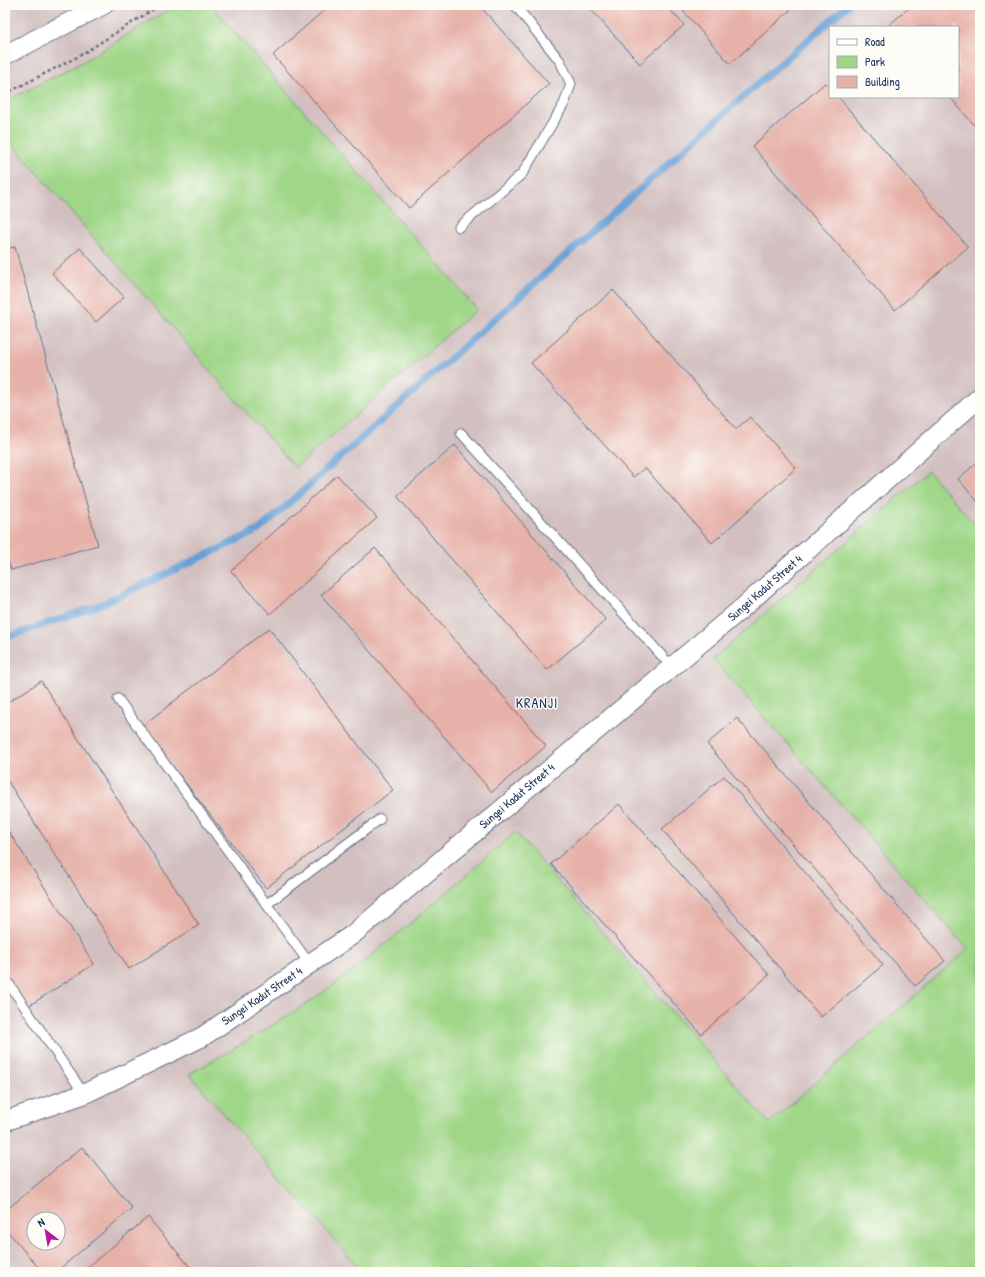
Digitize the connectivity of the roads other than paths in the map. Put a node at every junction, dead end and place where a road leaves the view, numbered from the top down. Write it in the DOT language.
graph roads {
  1 [pos="103,5"];
  2 [pos="515,5"];
  3 [pos="5,55"];
  4 [pos="459,227"];
  5 [pos="980,397"];
  6 [pos="461,433"];
  7 [pos="672,667"];
  8 [pos="118,699"];
  9 [pos="380,819"];
  10 [pos="266,904"];
  11 [pos="309,963"];
  12 [pos="5,978"];
  13 [pos="84,1094"];
  14 [pos="5,1121"];
  1 -- 3 [label="street"];
  2 -- 4 [label="lane"];
  5 -- 7 [label="street, Sungei Kadut Street 4"];
  6 -- 7 [label="lane"];
  7 -- 11 [label="street, Sungei Kadut Street 4"];
  8 -- 10 [label="lane"];
  9 -- 10 [label="lane"];
  10 -- 11 [label="lane"];
  11 -- 13 [label="street, Sungei Kadut Street 4"];
  12 -- 13 [label="lane"];
  13 -- 14 [label="street, Sungei Kadut Street 4"];
}
